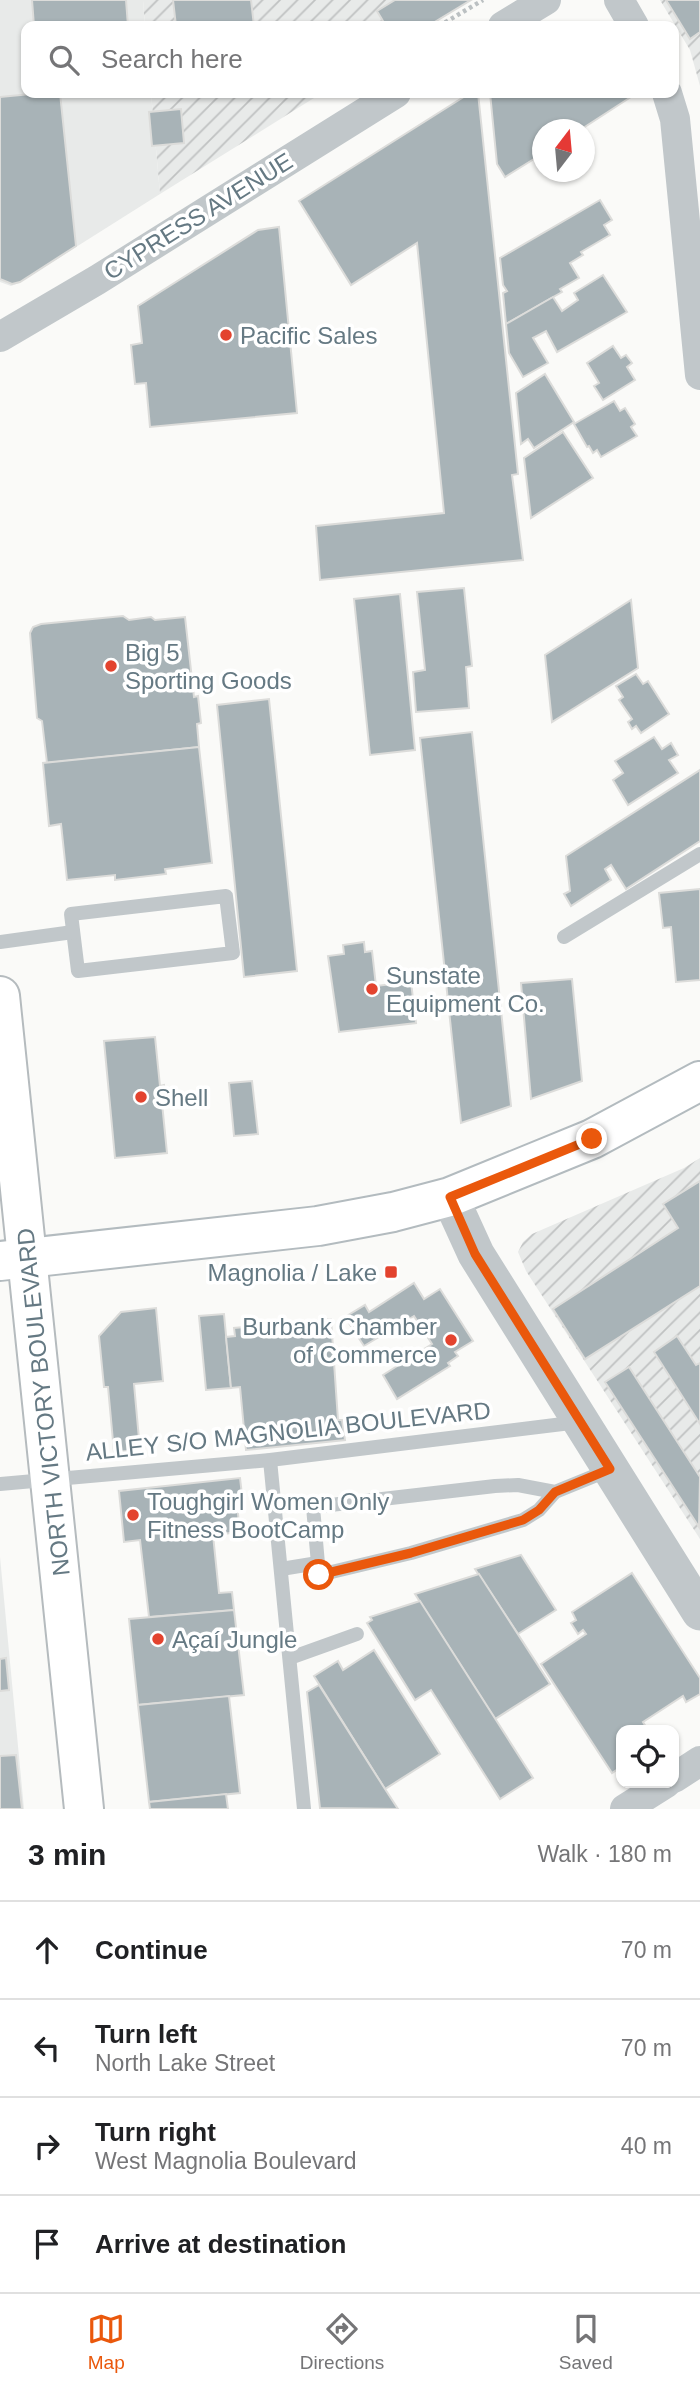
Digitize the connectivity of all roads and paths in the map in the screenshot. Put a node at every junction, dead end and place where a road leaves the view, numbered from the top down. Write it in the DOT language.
graph roads {
  1 [pos="483,0"];
  2 [pos="546,0"];
  3 [pos="619,0"];
  4 [pos="447,21"];
  5 [pos="511,21"];
  6 [pos="631,21"];
  7 [pos="388,98"];
  8 [pos="669,98"];
  9 [pos="0,337"];
  10 [pos="700,375"];
  11 [pos="700,854"];
  12 [pos="73,932"];
  13 [pos="564,937"];
  14 [pos="0,942"];
  15 [pos="0,996"];
  16 [pos="3,1041"];
  17 [pos="700,1081"];
  18 [pos="450,1197"];
  19 [pos="14,1260"];
  20 [pos="581,1422"];
  21 [pos="270,1460"];
  22 [pos="610,1469"];
  23 [pos="50,1479"];
  24 [pos="0,1484"];
  25 [pos="555,1492"];
  26 [pos="318,1563"];
  27 [pos="281,1569"];
  28 [pos="700,1612"];
  29 [pos="357,1634"];
  30 [pos="290,1658"];
  31 [pos="700,1760"];
  32 [pos="679,1775"];
  33 [pos="658,1788"];
  34 [pos="84,1809"];
  35 [pos="304,1809"];
  36 [pos="625,1809"];
  1 -- 4 [label="path"];
  2 -- 5 [label="street"];
  3 -- 6 [label="street"];
  7 -- 9 [label="street, CYPRESS AVENUE"];
  8 -- 10 [label="street"];
  11 -- 13 [label="lane"];
  12 -- 12 [label="lane"];
  12 -- 14 [label="lane"];
  15 -- 16 [label="main road, NORTH VICTORY BOULEVARD"];
  16 -- 19 [label="main road, NORTH VICTORY BOULEVARD"];
  17 -- 18 [label="main road"];
  18 -- 19 [label="main road"];
  18 -- 20 [label="street"];
  19 -- 23 [label="main road, NORTH VICTORY BOULEVARD"];
  20 -- 21 [label="lane, ALLEY S/O MAGNOLIA BOULEVARD"];
  20 -- 22 [label="street"];
  21 -- 23 [label="lane, ALLEY S/O MAGNOLIA BOULEVARD"];
  21 -- 27 [label="lane"];
  22 -- 25 [label="lane"];
  22 -- 28 [label="street"];
  23 -- 24 [label="lane, ALLEY S/O MAGNOLIA BOULEVARD"];
  23 -- 34 [label="main road, NORTH VICTORY BOULEVARD"];
  25 -- 26 [label="lane"];
  25 -- 26 [label="lane"];
  26 -- 27 [label="lane"];
  27 -- 30 [label="lane"];
  29 -- 30 [label="lane"];
  30 -- 35 [label="lane"];
  31 -- 32 [label="street"];
  33 -- 36 [label="street"];
}
